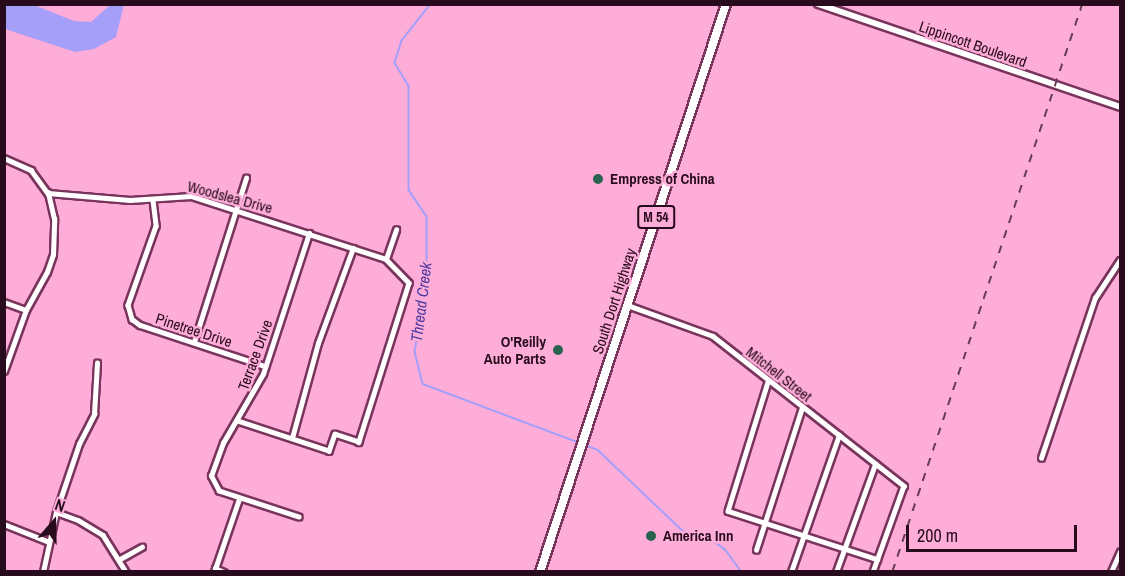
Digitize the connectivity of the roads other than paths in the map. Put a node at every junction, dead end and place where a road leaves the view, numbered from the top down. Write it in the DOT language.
graph roads {
  1 [pos="726,4"];
  2 [pos="818,4"];
  3 [pos="1120,107"];
  4 [pos="4,158"];
  5 [pos="246,178"];
  6 [pos="48,193"];
  7 [pos="153,200"];
  8 [pos="237,209"];
  9 [pos="396,230"];
  10 [pos="309,233"];
  11 [pos="353,248"];
  12 [pos="386,259"];
  13 [pos="1120,260"];
  14 [pos="4,302"];
  15 [pos="627,305"];
  16 [pos="26,310"];
  17 [pos="194,342"];
  18 [pos="97,363"];
  19 [pos="265,366"];
  20 [pos="4,371"];
  21 [pos="768,382"];
  22 [pos="802,408"];
  23 [pos="237,421"];
  24 [pos="839,435"];
  25 [pos="292,438"];
  26 [pos="1041,458"];
  27 [pos="875,464"];
  28 [pos="239,499"];
  29 [pos="56,512"];
  30 [pos="299,517"];
  31 [pos="766,523"];
  32 [pos="4,524"];
  33 [pos="805,537"];
  34 [pos="47,541"];
  35 [pos="142,548"];
  36 [pos="845,549"];
  37 [pos="756,550"];
  38 [pos="1120,552"];
  39 [pos="120,559"];
  40 [pos="877,559"];
  41 [pos="215,570"];
  42 [pos="43,572"];
  43 [pos="126,572"];
  44 [pos="224,572"];
  45 [pos="540,572"];
  46 [pos="791,572"];
  47 [pos="836,572"];
  48 [pos="873,572"];
  49 [pos="1111,572"];
  1 -- 15 [label="main road, South Dort Highway / M 54"];
  2 -- 3 [label="street, Lippincott Boulevard"];
  4 -- 6 [label="street"];
  5 -- 8 [label="street"];
  6 -- 7 [label="street, Woodslea Drive"];
  6 -- 16 [label="street"];
  7 -- 8 [label="street, Woodslea Drive"];
  7 -- 17 [label="street, Pinetree Drive"];
  8 -- 10 [label="street, Woodslea Drive"];
  8 -- 17 [label="street"];
  9 -- 12 [label="street"];
  10 -- 11 [label="street, Woodslea Drive"];
  10 -- 19 [label="street, Terrace Drive"];
  11 -- 12 [label="street, Woodslea Drive"];
  11 -- 25 [label="street"];
  12 -- 25 [label="street, Woodslea Drive"];
  13 -- 26 [label="street"];
  14 -- 16 [label="street"];
  15 -- 21 [label="street, Mitchell Street"];
  15 -- 45 [label="main road, South Dort Highway / M 54"];
  16 -- 20 [label="street"];
  17 -- 19 [label="street, Pinetree Drive"];
  18 -- 29 [label="street"];
  19 -- 23 [label="street, Terrace Drive"];
  21 -- 22 [label="street, Mitchell Street"];
  21 -- 31 [label="street"];
  22 -- 24 [label="street, Mitchell Street"];
  22 -- 31 [label="street"];
  23 -- 25 [label="street"];
  23 -- 28 [label="street, Terrace Drive"];
  24 -- 27 [label="street, Mitchell Street"];
  24 -- 33 [label="street"];
  27 -- 36 [label="street"];
  27 -- 40 [label="street, Mitchell Street"];
  28 -- 30 [label="street, Terrace Drive"];
  28 -- 41 [label="street"];
  29 -- 34 [label="street"];
  29 -- 39 [label="street"];
  31 -- 33 [label="street"];
  31 -- 37 [label="street"];
  32 -- 34 [label="street"];
  33 -- 36 [label="street"];
  33 -- 46 [label="street"];
  34 -- 42 [label="street"];
  35 -- 39 [label="street"];
  36 -- 40 [label="street"];
  36 -- 47 [label="street"];
  38 -- 49 [label="street"];
  39 -- 43 [label="street"];
  40 -- 48 [label="street"];
  41 -- 44 [label="street"];
}
